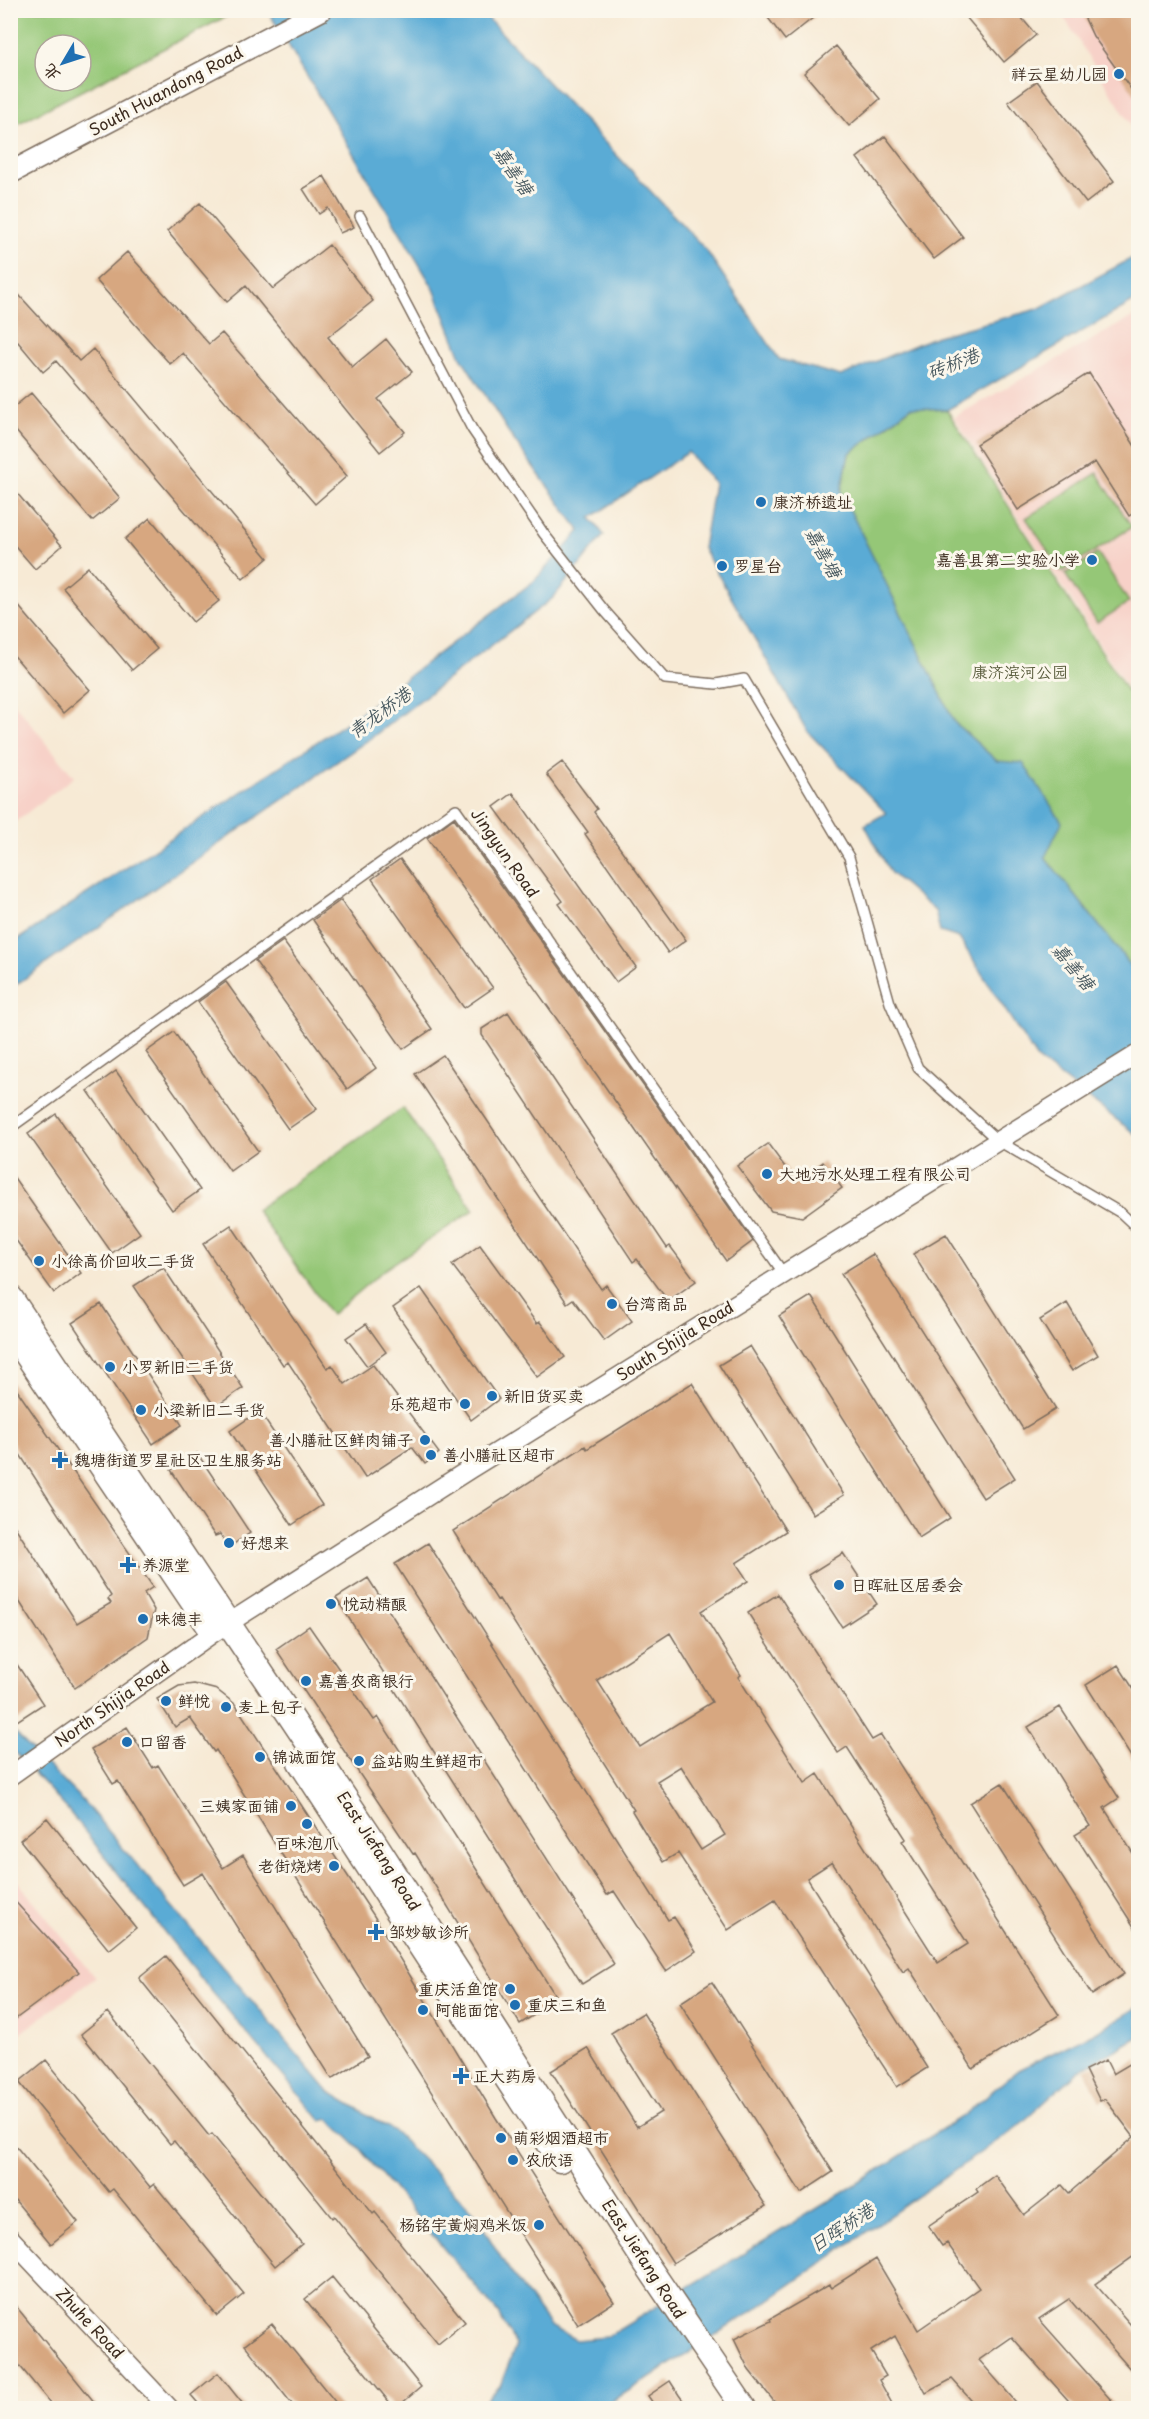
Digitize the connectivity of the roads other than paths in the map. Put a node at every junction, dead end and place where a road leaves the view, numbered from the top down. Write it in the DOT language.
graph roads {
  1 [pos="321,10"];
  2 [pos="10,173"];
  3 [pos="360,216"];
  4 [pos="1138,1054"];
  5 [pos="10,1128"];
  6 [pos="997,1140"];
  7 [pos="1138,1229"];
  8 [pos="784,1274"];
  9 [pos="10,1297"];
  10 [pos="10,1330"];
  11 [pos="220,1629"];
  12 [pos="10,1776"];
  13 [pos="10,2238"];
  14 [pos="722,2393"];
  15 [pos="169,2409"];
  16 [pos="744,2409"];
  1 -- 2 [label="street, South Huandong Road"];
  3 -- 6 [label="lane"];
  4 -- 6 [label="street, South Shijia Road"];
  5 -- 8 [label="lane, Jingyun Road"];
  6 -- 7 [label="lane"];
  6 -- 8 [label="street, South Shijia Road"];
  8 -- 11 [label="street, South Shijia Road"];
  9 -- 11 [label="main road, East Jiefang Road"];
  10 -- 11 [label="main road, East Jiefang Road"];
  11 -- 12 [label="street, North Shijia Road"];
  11 -- 14 [label="main road, East Jiefang Road"];
  13 -- 15 [label="street, Zhuhe Road"];
  14 -- 16 [label="main road, East Jiefang Road"];
}
